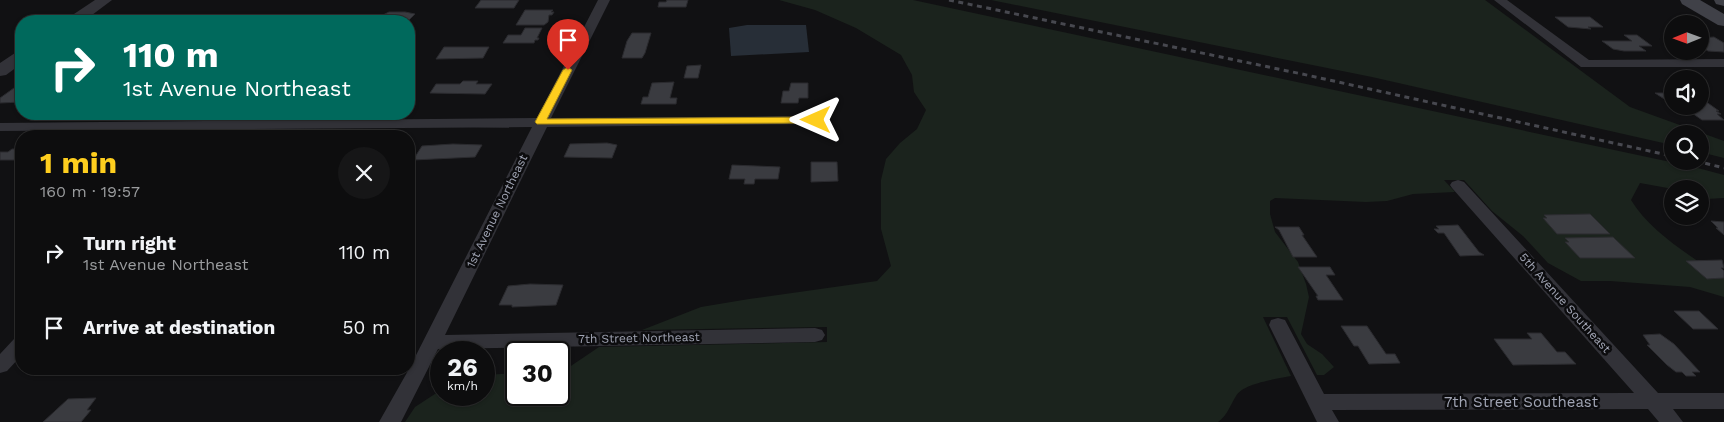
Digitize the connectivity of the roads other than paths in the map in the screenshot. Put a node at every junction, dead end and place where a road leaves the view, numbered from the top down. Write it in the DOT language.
graph roads {
  1 [pos="105,0"];
  2 [pos="604,0"];
  3 [pos="1500,0"];
  4 [pos="1688,0"];
  5 [pos="1708,0"];
  6 [pos="1724,10"];
  7 [pos="83,15"];
  8 [pos="1724,21"];
  9 [pos="15,61"];
  10 [pos="1724,63"];
  11 [pos="1586,64"];
  12 [pos="0,71"];
  13 [pos="241,120"];
  14 [pos="816,120"];
  15 [pos="540,122"];
  16 [pos="236,125"];
  17 [pos="0,127"];
  18 [pos="231,130"];
  19 [pos="1458,185"];
  20 [pos="1278,325"];
  21 [pos="815,335"];
  22 [pos="432,341"];
  23 [pos="487,341"];
  24 [pos="430,346"];
  25 [pos="15,350"];
  26 [pos="0,366"];
  27 [pos="415,374"];
  28 [pos="415,375"];
  29 [pos="1653,401"];
  30 [pos="1724,401"];
  31 [pos="1318,402"];
  32 [pos="390,422"];
  33 [pos="1328,422"];
  34 [pos="1672,422"];
  1 -- 7 [label="street"];
  2 -- 15 [label="street, 1st Avenue Northeast"];
  3 -- 11 [label="street"];
  4 -- 8 [label="main road"];
  5 -- 6 [label="main road"];
  9 -- 12 [label="street"];
  10 -- 11 [label="street"];
  13 -- 16 [label="street"];
  14 -- 15 [label="street"];
  15 -- 16 [label="street"];
  15 -- 22 [label="street, 1st Avenue Northeast"];
  16 -- 17 [label="street"];
  16 -- 18 [label="street"];
  19 -- 29 [label="street, 5th Avenue Southeast"];
  20 -- 31 [label="street"];
  21 -- 23 [label="street, 7th Street Northeast"];
  24 -- 27 [label="street, 1st Avenue Northeast"];
  25 -- 26 [label="street"];
  28 -- 32 [label="street, 1st Avenue Northeast"];
  29 -- 30 [label="street, 7th Street Southeast"];
  29 -- 31 [label="street, 7th Street Southeast"];
  29 -- 34 [label="street, 5th Avenue Southeast"];
  31 -- 33 [label="street"];
}
